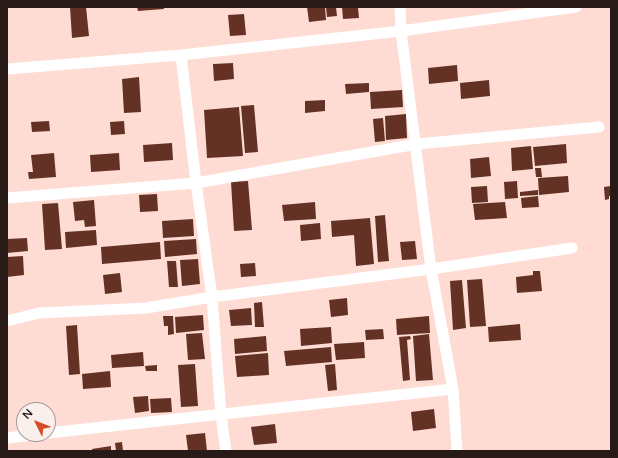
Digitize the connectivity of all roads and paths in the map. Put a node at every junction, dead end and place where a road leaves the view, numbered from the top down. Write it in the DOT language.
graph roads {
  1 [pos="400,7"];
  2 [pos="576,7"];
  3 [pos="401,31"];
  4 [pos="181,55"];
  5 [pos="7,69"];
  6 [pos="599,127"];
  7 [pos="416,144"];
  8 [pos="196,183"];
  9 [pos="7,198"];
  10 [pos="572,248"];
  11 [pos="431,270"];
  12 [pos="212,296"];
  13 [pos="7,321"];
  14 [pos="453,389"];
  15 [pos="221,415"];
  16 [pos="56,432"];
  17 [pos="226,451"];
  18 [pos="457,451"];
  1 -- 3 [label="street"];
  2 -- 3 [label="street"];
  3 -- 4 [label="street"];
  3 -- 7 [label="street"];
  4 -- 5 [label="street"];
  4 -- 8 [label="street"];
  6 -- 7 [label="street"];
  7 -- 8 [label="street"];
  7 -- 11 [label="street"];
  8 -- 9 [label="street"];
  8 -- 12 [label="street"];
  10 -- 11 [label="street"];
  11 -- 12 [label="street"];
  11 -- 14 [label="street"];
  12 -- 13 [label="street"];
  12 -- 15 [label="street"];
  14 -- 15 [label="street"];
  14 -- 18 [label="street"];
  15 -- 16 [label="street"];
  15 -- 17 [label="street"];
}
